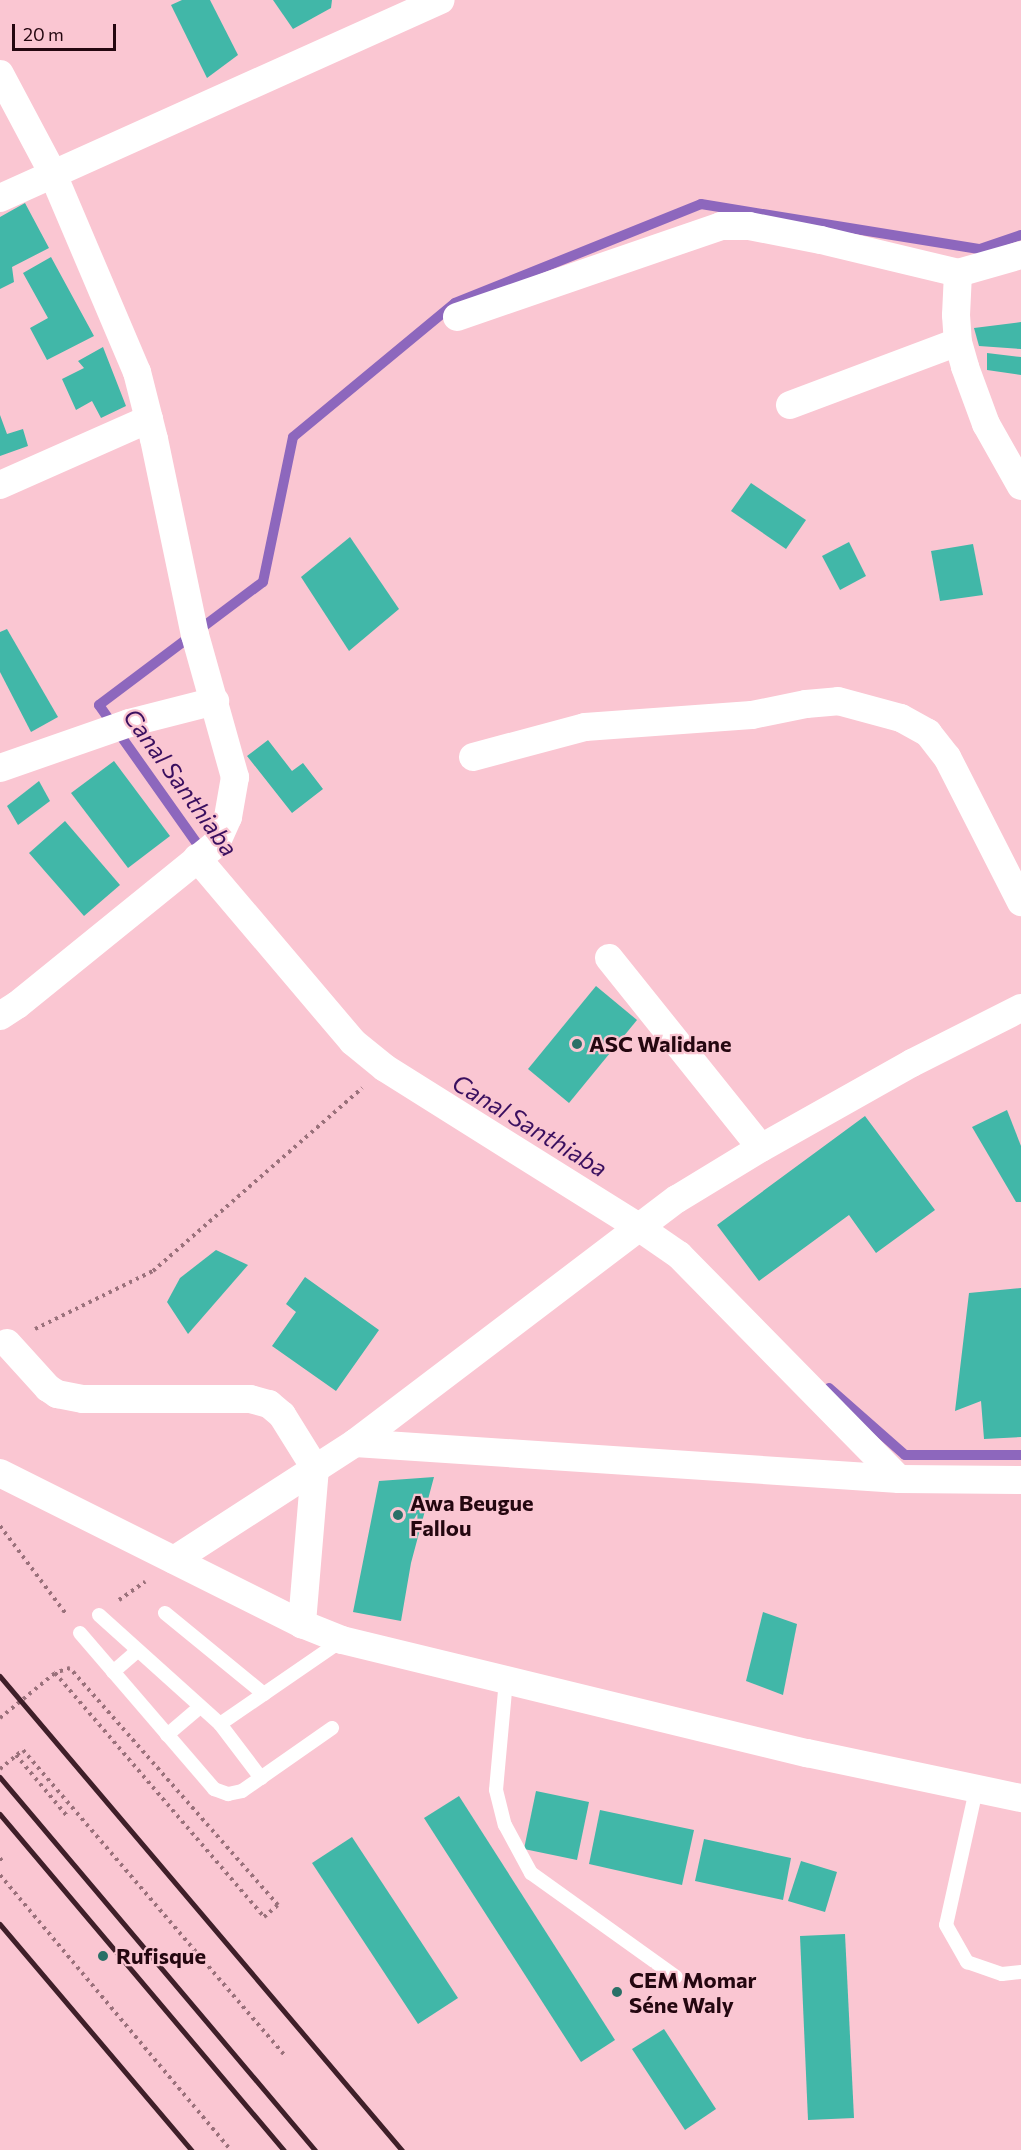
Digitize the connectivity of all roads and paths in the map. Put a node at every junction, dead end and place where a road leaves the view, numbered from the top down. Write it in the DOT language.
graph roads {
  1 [pos="441,0"];
  2 [pos="400,8"];
  3 [pos="0,74"];
  4 [pos="52,172"];
  5 [pos="0,198"];
  6 [pos="1021,255"];
  7 [pos="958,273"];
  8 [pos="457,317"];
  9 [pos="958,342"];
  10 [pos="790,405"];
  11 [pos="149,419"];
  12 [pos="0,485"];
  13 [pos="1021,486"];
  14 [pos="214,701"];
  15 [pos="474,757"];
  16 [pos="0,768"];
  17 [pos="197,858"];
  18 [pos="1021,902"];
  19 [pos="609,958"];
  20 [pos="1021,1008"];
  21 [pos="0,1016"];
  22 [pos="385,1068"];
  23 [pos="761,1148"];
  24 [pos="2,1345"];
  25 [pos="355,1443"];
  26 [pos="315,1468"];
  27 [pos="0,1473"];
  28 [pos="899,1479"];
  29 [pos="1021,1480"];
  30 [pos="0,1526"];
  31 [pos="174,1560"];
  32 [pos="165,1613"];
  33 [pos="99,1616"];
  34 [pos="302,1624"];
  35 [pos="80,1633"];
  36 [pos="342,1640"];
  37 [pos="138,1650"];
  38 [pos="113,1672"];
  39 [pos="55,1673"];
  40 [pos="506,1680"];
  41 [pos="264,1694"];
  42 [pos="200,1707"];
  43 [pos="0,1718"];
  44 [pos="220,1724"];
  45 [pos="332,1728"];
  46 [pos="167,1735"];
  47 [pos="16,1755"];
  48 [pos="0,1769"];
  49 [pos="261,1778"];
  50 [pos="976,1790"];
  51 [pos="1021,1798"];
  52 [pos="67,1815"];
  53 [pos="0,1858"];
  54 [pos="4,1864"];
  55 [pos="0,1875"];
  56 [pos="1021,1972"];
  57 [pos="676,1977"];
  58 [pos="285,2056"];
  59 [pos="231,2150"];
  1 -- 2 [label="street"];
  2 -- 4 [label="street"];
  3 -- 4 [label="street"];
  4 -- 5 [label="street"];
  4 -- 11 [label="street"];
  6 -- 7 [label="street"];
  7 -- 8 [label="street"];
  7 -- 9 [label="street"];
  9 -- 10 [label="street"];
  9 -- 13 [label="street"];
  11 -- 12 [label="street"];
  11 -- 14 [label="street"];
  14 -- 16 [label="street"];
  14 -- 17 [label="street"];
  15 -- 18 [label="street"];
  17 -- 21 [label="street"];
  17 -- 22 [label="street"];
  19 -- 23 [label="street"];
  20 -- 23 [label="street"];
  22 -- 24 [label="path"];
  22 -- 28 [label="street"];
  23 -- 25 [label="street"];
  24 -- 26 [label="street"];
  25 -- 26 [label="street"];
  25 -- 28 [label="street"];
  26 -- 31 [label="street"];
  26 -- 34 [label="street"];
  27 -- 31 [label="street"];
  28 -- 29 [label="street"];
  30 -- 35 [label="path"];
  31 -- 34 [label="street"];
  32 -- 41 [label="lane"];
  33 -- 37 [label="lane"];
  34 -- 36 [label="street"];
  35 -- 38 [label="lane"];
  36 -- 40 [label="street"];
  36 -- 41 [label="lane"];
  37 -- 38 [label="lane"];
  37 -- 42 [label="lane"];
  38 -- 46 [label="lane"];
  39 -- 39 [label="path"];
  39 -- 43 [label="path"];
  40 -- 50 [label="street"];
  40 -- 57 [label="lane"];
  41 -- 44 [label="lane"];
  42 -- 44 [label="lane"];
  42 -- 46 [label="lane"];
  44 -- 49 [label="lane"];
  45 -- 49 [label="lane"];
  46 -- 49 [label="lane"];
  47 -- 48 [label="path"];
  47 -- 52 [label="path"];
  47 -- 58 [label="path"];
  50 -- 51 [label="street"];
  50 -- 56 [label="lane"];
  53 -- 54 [label="path"];
  55 -- 59 [label="path"];
}
